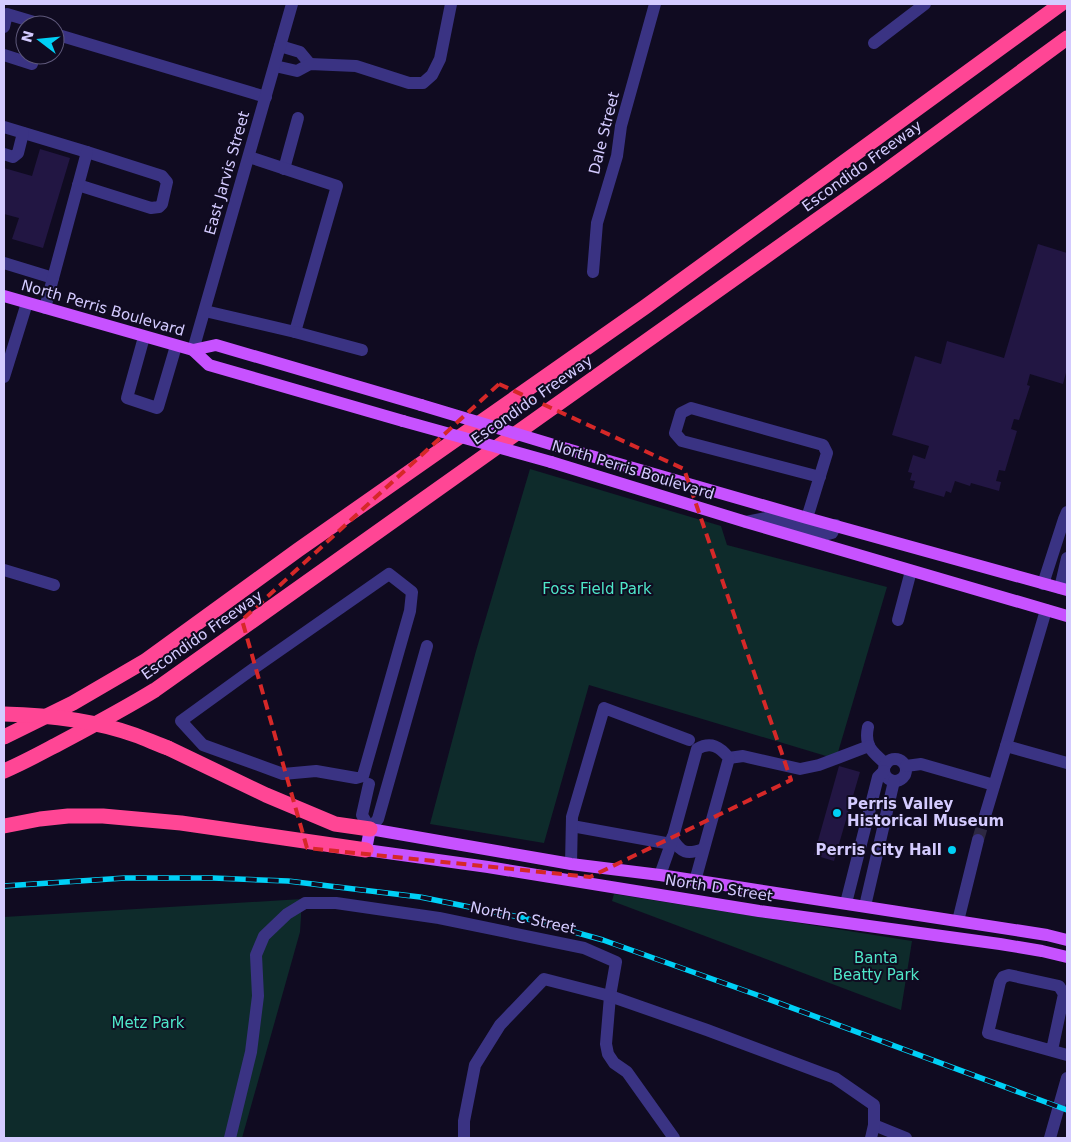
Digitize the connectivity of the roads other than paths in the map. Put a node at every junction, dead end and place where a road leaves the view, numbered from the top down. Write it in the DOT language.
graph roads {
  1 [pos="292,4"];
  2 [pos="451,4"];
  3 [pos="655,4"];
  4 [pos="925,4"];
  5 [pos="1061,4"];
  6 [pos="15,16"];
  7 [pos="4,27"];
  8 [pos="65,37"];
  9 [pos="1067,38"];
  10 [pos="874,42"];
  11 [pos="280,46"];
  12 [pos="310,64"];
  13 [pos="275,66"];
  14 [pos="266,97"];
  15 [pos="298,118"];
  16 [pos="4,127"];
  17 [pos="23,132"];
  18 [pos="87,152"];
  19 [pos="4,154"];
  20 [pos="249,157"];
  21 [pos="284,169"];
  22 [pos="78,185"];
  23 [pos="4,263"];
  24 [pos="593,272"];
  25 [pos="53,278"];
  26 [pos="4,296"];
  27 [pos="27,303"];
  28 [pos="45,308"];
  29 [pos="205,311"];
  30 [pos="295,332"];
  31 [pos="144,337"];
  32 [pos="176,346"];
  33 [pos="193,350"];
  34 [pos="362,350"];
  35 [pos="4,377"];
  36 [pos="820,477"];
  37 [pos="1067,512"];
  38 [pos="807,518"];
  39 [pos="746,522"];
  40 [pos="836,525"];
  41 [pos="1067,558"];
  42 [pos="4,570"];
  43 [pos="912,571"];
  44 [pos="1044,584"];
  45 [pos="54,585"];
  46 [pos="1064,589"];
  47 [pos="1046,610"];
  48 [pos="1067,616"];
  49 [pos="898,620"];
  50 [pos="427,646"];
  51 [pos="4,714"];
  52 [pos="868,727"];
  53 [pos="4,737"];
  54 [pos="689,740"];
  55 [pos="869,746"];
  56 [pos="1006,746"];
  57 [pos="729,758"];
  58 [pos="1067,763"];
  59 [pos="906,766"];
  60 [pos="885,767"];
  61 [pos="4,771"];
  62 [pos="366,780"];
  63 [pos="894,781"];
  64 [pos="994,785"];
  65 [pos="386,789"];
  66 [pos="985,816"];
  67 [pos="4,826"];
  68 [pos="572,826"];
  69 [pos="370,830"];
  70 [pos="978,840"];
  71 [pos="671,841"];
  72 [pos="703,849"];
  73 [pos="366,850"];
  74 [pos="571,864"];
  75 [pos="660,875"];
  76 [pos="570,880"];
  77 [pos="695,881"];
  78 [pos="846,903"];
  79 [pos="865,906"];
  80 [pos="958,921"];
  81 [pos="852,924"];
  82 [pos="1067,940"];
  83 [pos="1067,957"];
  84 [pos="610,996"];
  85 [pos="1052,1050"];
  86 [pos="1067,1055"];
  87 [pos="1067,1078"];
  88 [pos="874,1125"];
  89 [pos="230,1138"];
  90 [pos="464,1138"];
  91 [pos="674,1138"];
  92 [pos="870,1138"];
  93 [pos="906,1138"];
  94 [pos="1050,1138"];
  1 -- 11 [label="street, East Jarvis Street"];
  2 -- 12 [label="street"];
  3 -- 24 [label="street, Dale Street"];
  4 -- 10 [label="street"];
  5 -- 53 [label="highway, Escondido Freeway"];
  6 -- 7 [label="street"];
  8 -- 14 [label="street"];
  9 -- 61 [label="highway, Escondido Freeway"];
  11 -- 12 [label="street"];
  11 -- 13 [label="street, East Jarvis Street"];
  12 -- 13 [label="street"];
  13 -- 14 [label="street, East Jarvis Street"];
  14 -- 20 [label="street, East Jarvis Street"];
  15 -- 21 [label="street"];
  16 -- 17 [label="street"];
  17 -- 18 [label="street"];
  17 -- 19 [label="street"];
  18 -- 22 [label="street"];
  18 -- 22 [label="street"];
  20 -- 21 [label="street"];
  20 -- 29 [label="street, East Jarvis Street"];
  21 -- 30 [label="street"];
  22 -- 25 [label="street"];
  23 -- 25 [label="street"];
  25 -- 28 [label="street"];
  26 -- 27 [label="main road, North Perris Boulevard"];
  27 -- 28 [label="main road, North Perris Boulevard"];
  27 -- 35 [label="street"];
  28 -- 31 [label="main road, North Perris Boulevard"];
  29 -- 30 [label="street"];
  29 -- 33 [label="street, East Jarvis Street"];
  30 -- 34 [label="street"];
  31 -- 32 [label="main road, North Perris Boulevard"];
  31 -- 32 [label="street"];
  32 -- 33 [label="main road, North Perris Boulevard"];
  33 -- 38 [label="main road, North Perris Boulevard, bridge"];
  33 -- 39 [label="main road, North Perris Boulevard, bridge"];
  36 -- 36 [label="street"];
  36 -- 38 [label="street"];
  37 -- 44 [label="street"];
  38 -- 40 [label="main road, North Perris Boulevard"];
  39 -- 40 [label="street"];
  39 -- 43 [label="main road, North Perris Boulevard"];
  40 -- 44 [label="main road, North Perris Boulevard"];
  41 -- 46 [label="street"];
  42 -- 45 [label="street"];
  43 -- 47 [label="main road, North Perris Boulevard"];
  43 -- 49 [label="street"];
  44 -- 46 [label="main road, North Perris Boulevard"];
  47 -- 48 [label="main road, North Perris Boulevard"];
  47 -- 56 [label="street"];
  50 -- 65 [label="street"];
  51 -- 69 [label="highway, bridge"];
  52 -- 55 [label="street"];
  54 -- 68 [label="street"];
  55 -- 57 [label="street"];
  55 -- 60 [label="street"];
  56 -- 58 [label="street"];
  56 -- 64 [label="street"];
  57 -- 71 [label="street"];
  57 -- 72 [label="street"];
  59 -- 60 [label="street"];
  59 -- 63 [label="street"];
  59 -- 64 [label="street"];
  60 -- 63 [label="street"];
  60 -- 78 [label="street"];
  62 -- 62 [label="street"];
  62 -- 65 [label="street"];
  62 -- 69 [label="street"];
  63 -- 79 [label="street"];
  64 -- 66 [label="street"];
  65 -- 69 [label="street"];
  67 -- 73 [label="highway"];
  68 -- 71 [label="street"];
  68 -- 74 [label="street"];
  69 -- 73 [label="main road"];
  69 -- 74 [label="main road, North D Street"];
  70 -- 80 [label="street"];
  71 -- 72 [label="street"];
  71 -- 75 [label="street"];
  72 -- 77 [label="street"];
  73 -- 76 [label="main road, North D Street"];
  74 -- 75 [label="main road, North D Street"];
  74 -- 76 [label="main road"];
  75 -- 77 [label="main road, North D Street"];
  76 -- 81 [label="main road, North D Street"];
  77 -- 78 [label="main road, North D Street"];
  78 -- 79 [label="main road, North D Street"];
  78 -- 81 [label="main road"];
  79 -- 80 [label="main road, North D Street"];
  79 -- 81 [label="main road"];
  80 -- 82 [label="main road, North D Street"];
  81 -- 83 [label="main road, North D Street"];
  84 -- 88 [label="street"];
  84 -- 89 [label="street, North C Street"];
  84 -- 90 [label="street"];
  84 -- 91 [label="street"];
  85 -- 85 [label="street"];
  85 -- 86 [label="street"];
  87 -- 94 [label="street"];
  88 -- 92 [label="street"];
  88 -- 93 [label="street"];
}
